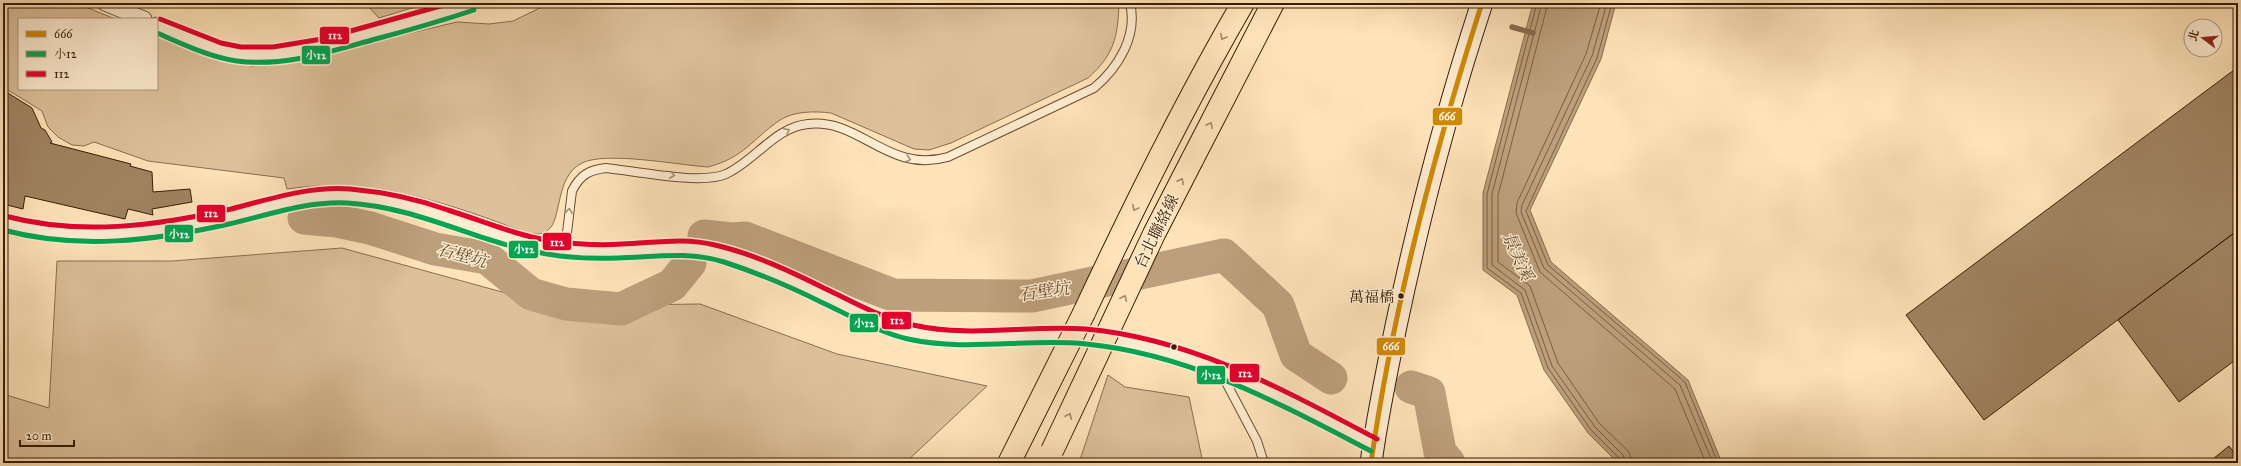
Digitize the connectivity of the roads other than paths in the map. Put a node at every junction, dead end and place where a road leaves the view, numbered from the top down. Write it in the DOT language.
graph roads {
  1 [pos="105,3"];
  2 [pos="1130,3"];
  3 [pos="1243,3"];
  4 [pos="1273,3"];
  5 [pos="1482,3"];
  6 [pos="465,5"];
  7 [pos="142,18"];
  8 [pos="158,25"];
  9 [pos="3,223"];
  10 [pos="565,249"];
  11 [pos="1084,313"];
  12 [pos="1220,370"];
  13 [pos="1372,454"];
  14 [pos="1050,457"];
  15 [pos="1009,463"];
  16 [pos="1024,463"];
  17 [pos="1264,463"];
  1 -- 7 [label="street"];
  10 -- 2 [label="lane, one-way"];
  3 -- 11 [label="highway, 台北聯絡線, one-way"];
  14 -- 4 [label="highway, 台北聯絡線, one-way, bridge"];
  5 -- 13 [label="main road"];
  6 -- 8 [label="street"];
  9 -- 10 [label="street"];
  10 -- 12 [label="street"];
  11 -- 15 [label="highway, bridge"];
  11 -- 16 [label="highway, 台北聯絡線, bridge"];
  12 -- 13 [label="street"];
  12 -- 17 [label="lane"];
}
